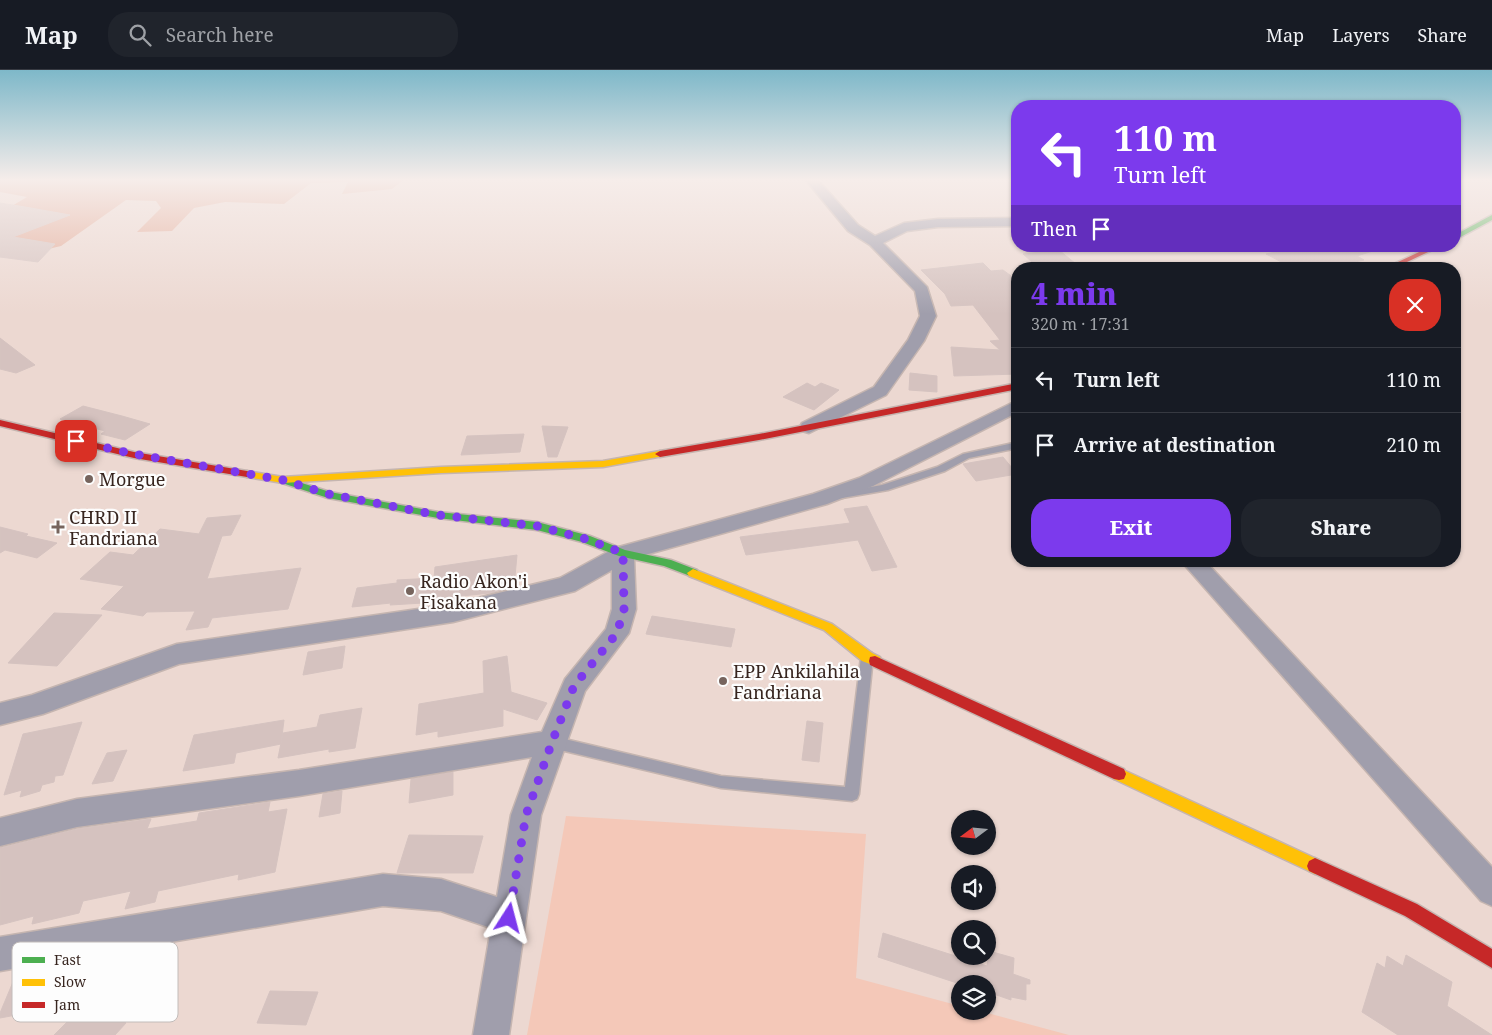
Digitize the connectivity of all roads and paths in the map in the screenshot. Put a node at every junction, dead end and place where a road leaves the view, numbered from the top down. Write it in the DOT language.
graph roads {
  1 [pos="850,224"];
  2 [pos="929,224"];
  3 [pos="1480,224"];
  4 [pos="1461,235"];
  5 [pos="875,242"];
  6 [pos="1424,252"];
  7 [pos="1402,262"];
  8 [pos="1011,387"];
  9 [pos="1011,409"];
  10 [pos="0,423"];
  11 [pos="809,427"];
  12 [pos="1011,446"];
  13 [pos="283,480"];
  14 [pos="820,499"];
  15 [pos="623,553"];
  16 [pos="1197,567"];
  17 [pos="867,657"];
  18 [pos="0,714"];
  19 [pos="552,742"];
  20 [pos="0,832"];
  21 [pos="1492,890"];
  22 [pos="509,918"];
  23 [pos="72,942"];
  24 [pos="1492,959"];
  25 [pos="491,1035"];
  1 -- 5 [label="street"];
  2 -- 5 [label="street"];
  3 -- 4 [label="street"];
  5 -- 11 [label="street"];
  6 -- 7 [label="street"];
  8 -- 11 [label="street"];
  9 -- 14 [label="street"];
  10 -- 13 [label="street"];
  11 -- 13 [label="street"];
  12 -- 14 [label="lane"];
  13 -- 15 [label="street"];
  14 -- 15 [label="street"];
  15 -- 17 [label="street"];
  15 -- 18 [label="street"];
  15 -- 19 [label="street"];
  16 -- 21 [label="street"];
  17 -- 19 [label="lane"];
  17 -- 24 [label="street"];
  19 -- 20 [label="street"];
  19 -- 22 [label="street"];
  22 -- 23 [label="street"];
  22 -- 25 [label="street"];
}
